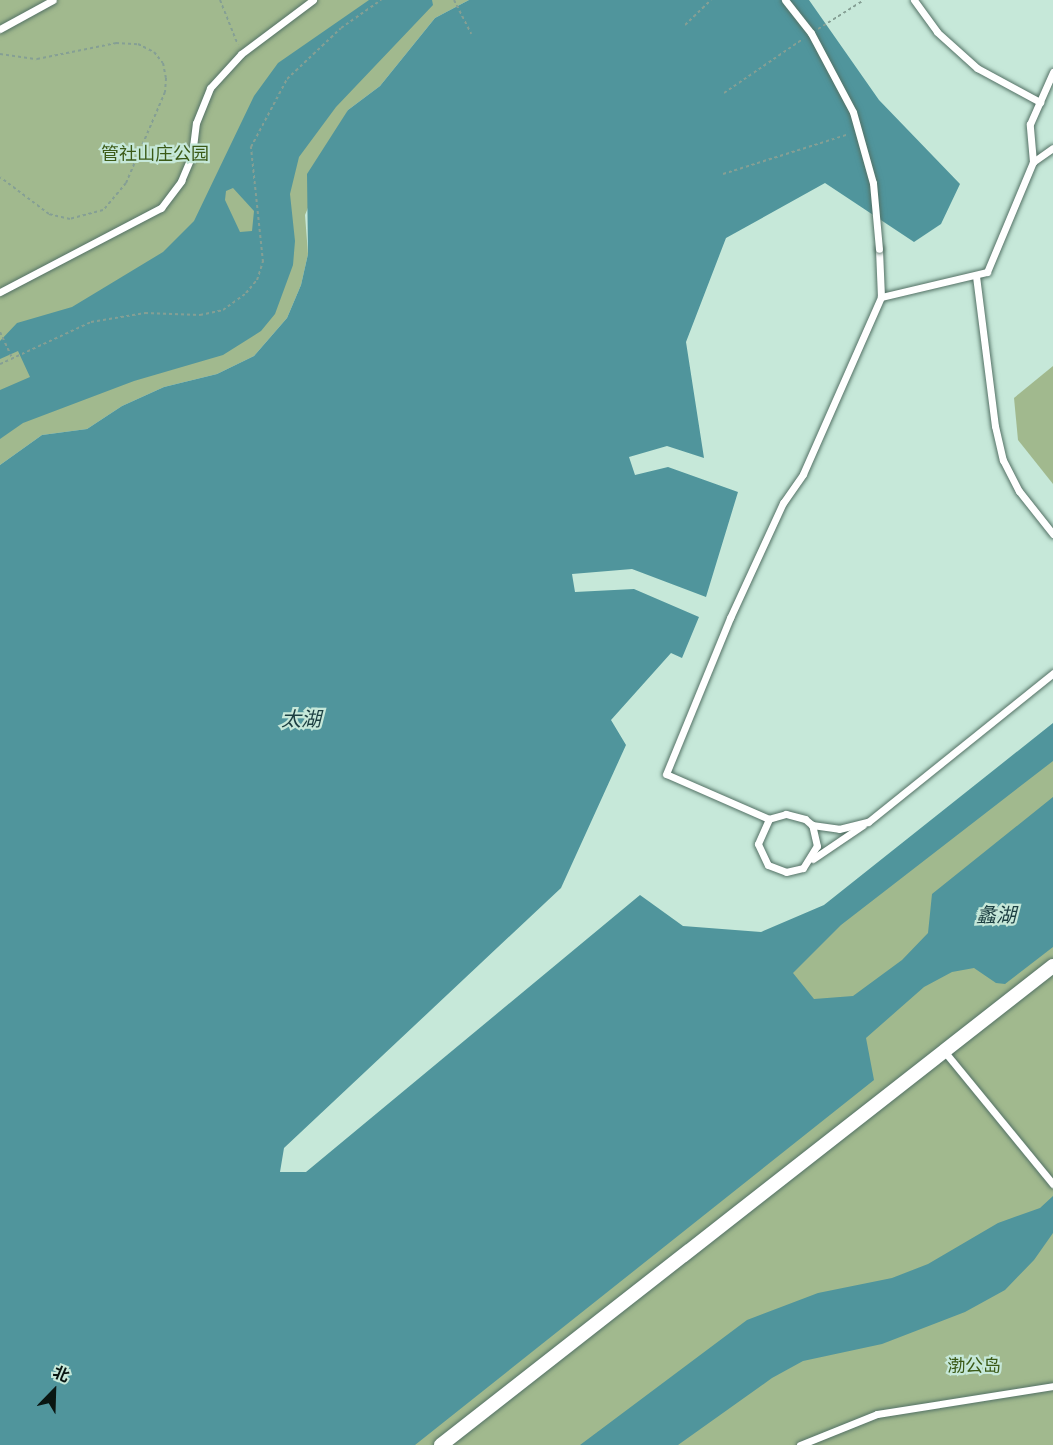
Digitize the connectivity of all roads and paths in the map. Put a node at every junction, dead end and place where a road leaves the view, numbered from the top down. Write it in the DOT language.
graph roads {
  1 [pos="53,0"];
  2 [pos="220,0"];
  3 [pos="313,0"];
  4 [pos="381,0"];
  5 [pos="454,0"];
  6 [pos="711,0"];
  7 [pos="785,0"];
  8 [pos="864,0"];
  9 [pos="914,0"];
  10 [pos="685,25"];
  11 [pos="0,29"];
  12 [pos="811,33"];
  13 [pos="471,34"];
  14 [pos="0,54"];
  15 [pos="241,54"];
  16 [pos="1053,72"];
  17 [pos="724,93"];
  18 [pos="1040,102"];
  19 [pos="859,131"];
  20 [pos="1053,148"];
  21 [pos="1033,162"];
  22 [pos="723,174"];
  23 [pos="0,177"];
  24 [pos="976,276"];
  25 [pos="0,292"];
  26 [pos="881,297"];
  27 [pos="0,332"];
  28 [pos="12,357"];
  29 [pos="0,364"];
  30 [pos="1053,534"];
  31 [pos="1053,673"];
  32 [pos="769,819"];
  33 [pos="868,822"];
  34 [pos="812,825"];
  35 [pos="811,861"];
  36 [pos="1053,966"];
  37 [pos="944,1051"];
  38 [pos="1052,1183"];
  39 [pos="1053,1386"];
  40 [pos="441,1445"];
  41 [pos="800,1445"];
  1 -- 11 [label="lane"];
  2 -- 15 [label="path"];
  3 -- 15 [label="lane"];
  4 -- 28 [label="path"];
  5 -- 13 [label="path"];
  6 -- 10 [label="path"];
  7 -- 12 [label="lane, bridge"];
  8 -- 12 [label="path"];
  9 -- 18 [label="lane"];
  12 -- 17 [label="path"];
  12 -- 19 [label="lane, bridge"];
  14 -- 23 [label="path"];
  15 -- 25 [label="lane"];
  16 -- 18 [label="lane"];
  18 -- 21 [label="lane"];
  19 -- 22 [label="path"];
  19 -- 26 [label="lane, bridge"];
  20 -- 21 [label="lane"];
  21 -- 24 [label="lane"];
  24 -- 26 [label="lane"];
  24 -- 30 [label="lane"];
  26 -- 32 [label="lane"];
  27 -- 28 [label="path"];
  28 -- 29 [label="path"];
  31 -- 33 [label="lane"];
  32 -- 34 [label="lane"];
  32 -- 35 [label="lane"];
  33 -- 34 [label="lane"];
  33 -- 35 [label="lane"];
  34 -- 35 [label="lane"];
  36 -- 37 [label="street"];
  37 -- 38 [label="lane"];
  37 -- 40 [label="street"];
  39 -- 41 [label="lane"];
}
